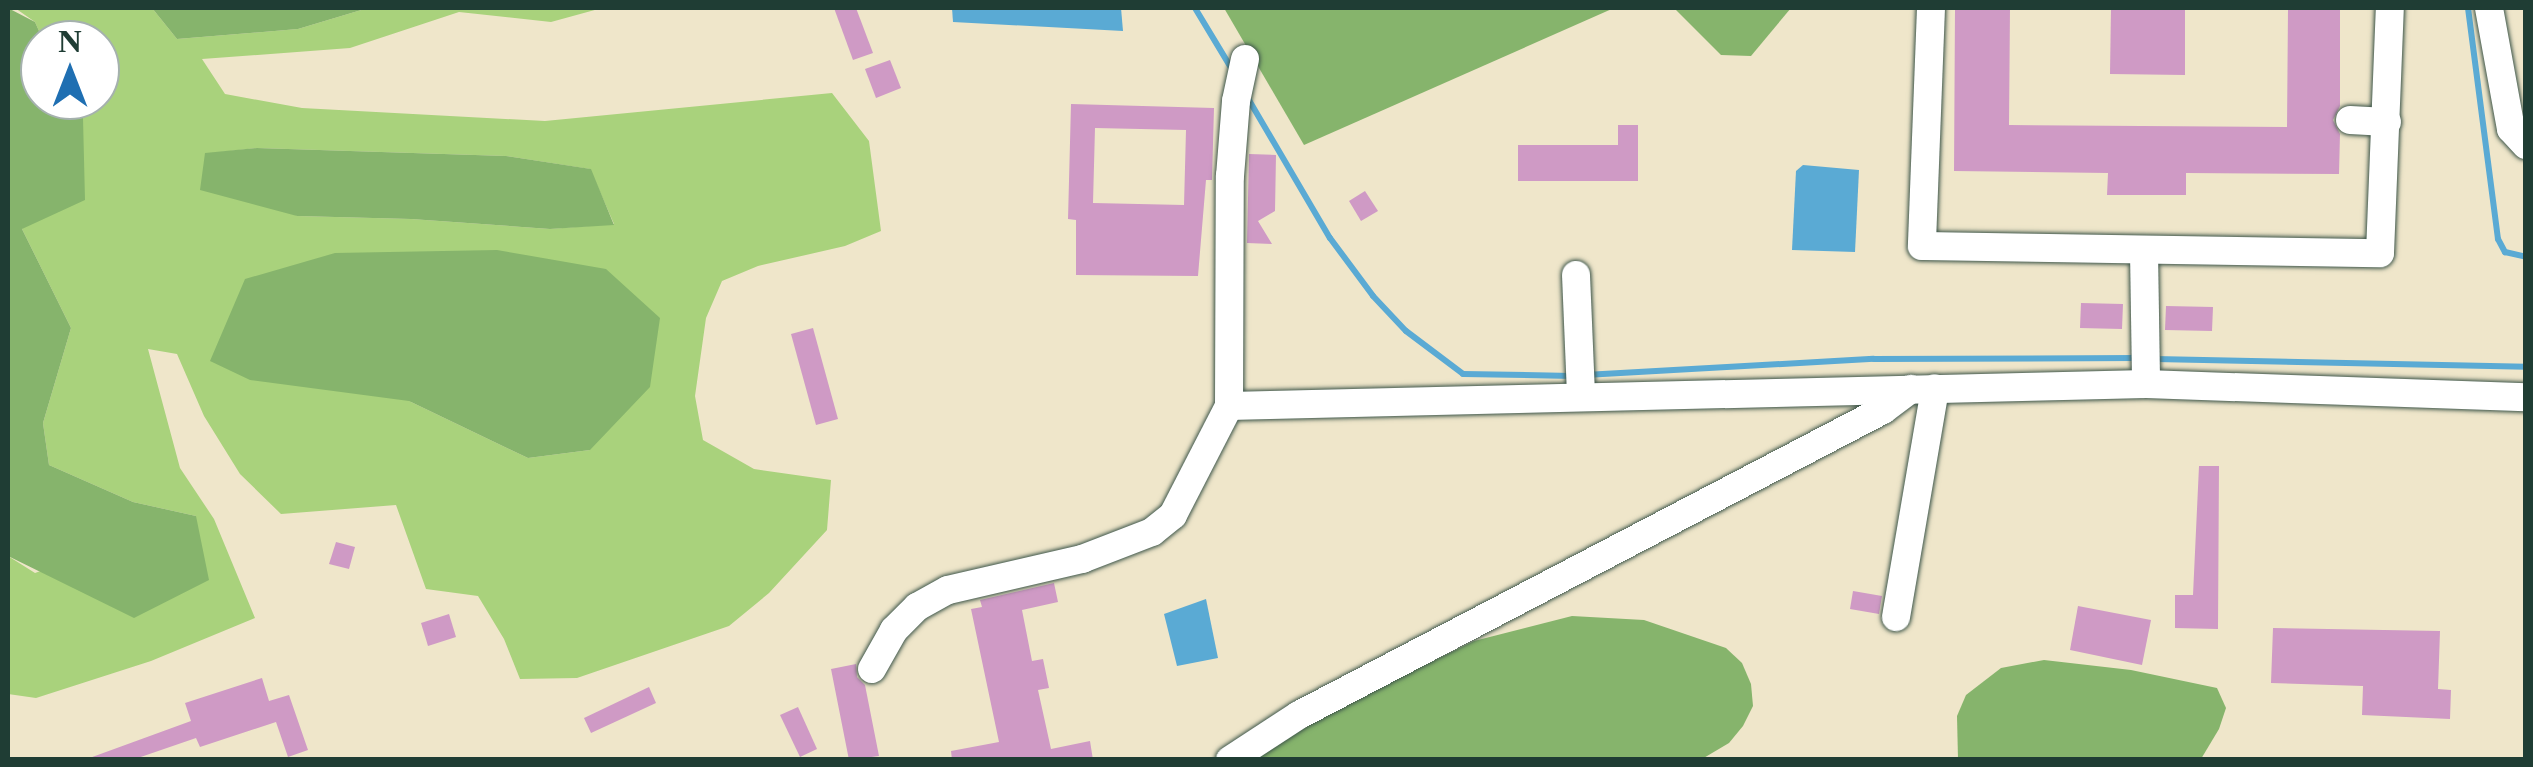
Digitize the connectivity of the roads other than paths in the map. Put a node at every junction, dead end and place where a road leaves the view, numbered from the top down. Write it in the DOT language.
graph roads {
  1 [pos="1931,8"];
  2 [pos="2390,8"];
  3 [pos="2489,8"];
  4 [pos="1245,59"];
  5 [pos="2350,120"];
  6 [pos="2388,122"];
  7 [pos="2526,145"];
  8 [pos="2144,251"];
  9 [pos="1576,275"];
  10 [pos="2146,366"];
  11 [pos="1580,382"];
  12 [pos="1923,389"];
  13 [pos="2526,397"];
  14 [pos="1230,406"];
  15 [pos="1896,617"];
  16 [pos="872,669"];
  17 [pos="1230,760"];
  1 -- 8 [label="street"];
  2 -- 6 [label="street"];
  3 -- 7 [label="street"];
  4 -- 14 [label="street"];
  5 -- 6 [label="street"];
  6 -- 8 [label="street"];
  8 -- 10 [label="street"];
  9 -- 11 [label="street"];
  10 -- 12 [label="street"];
  10 -- 13 [label="street"];
  11 -- 12 [label="street"];
  11 -- 14 [label="street"];
  12 -- 15 [label="street"];
  12 -- 17 [label="street"];
  14 -- 16 [label="street"];
}
